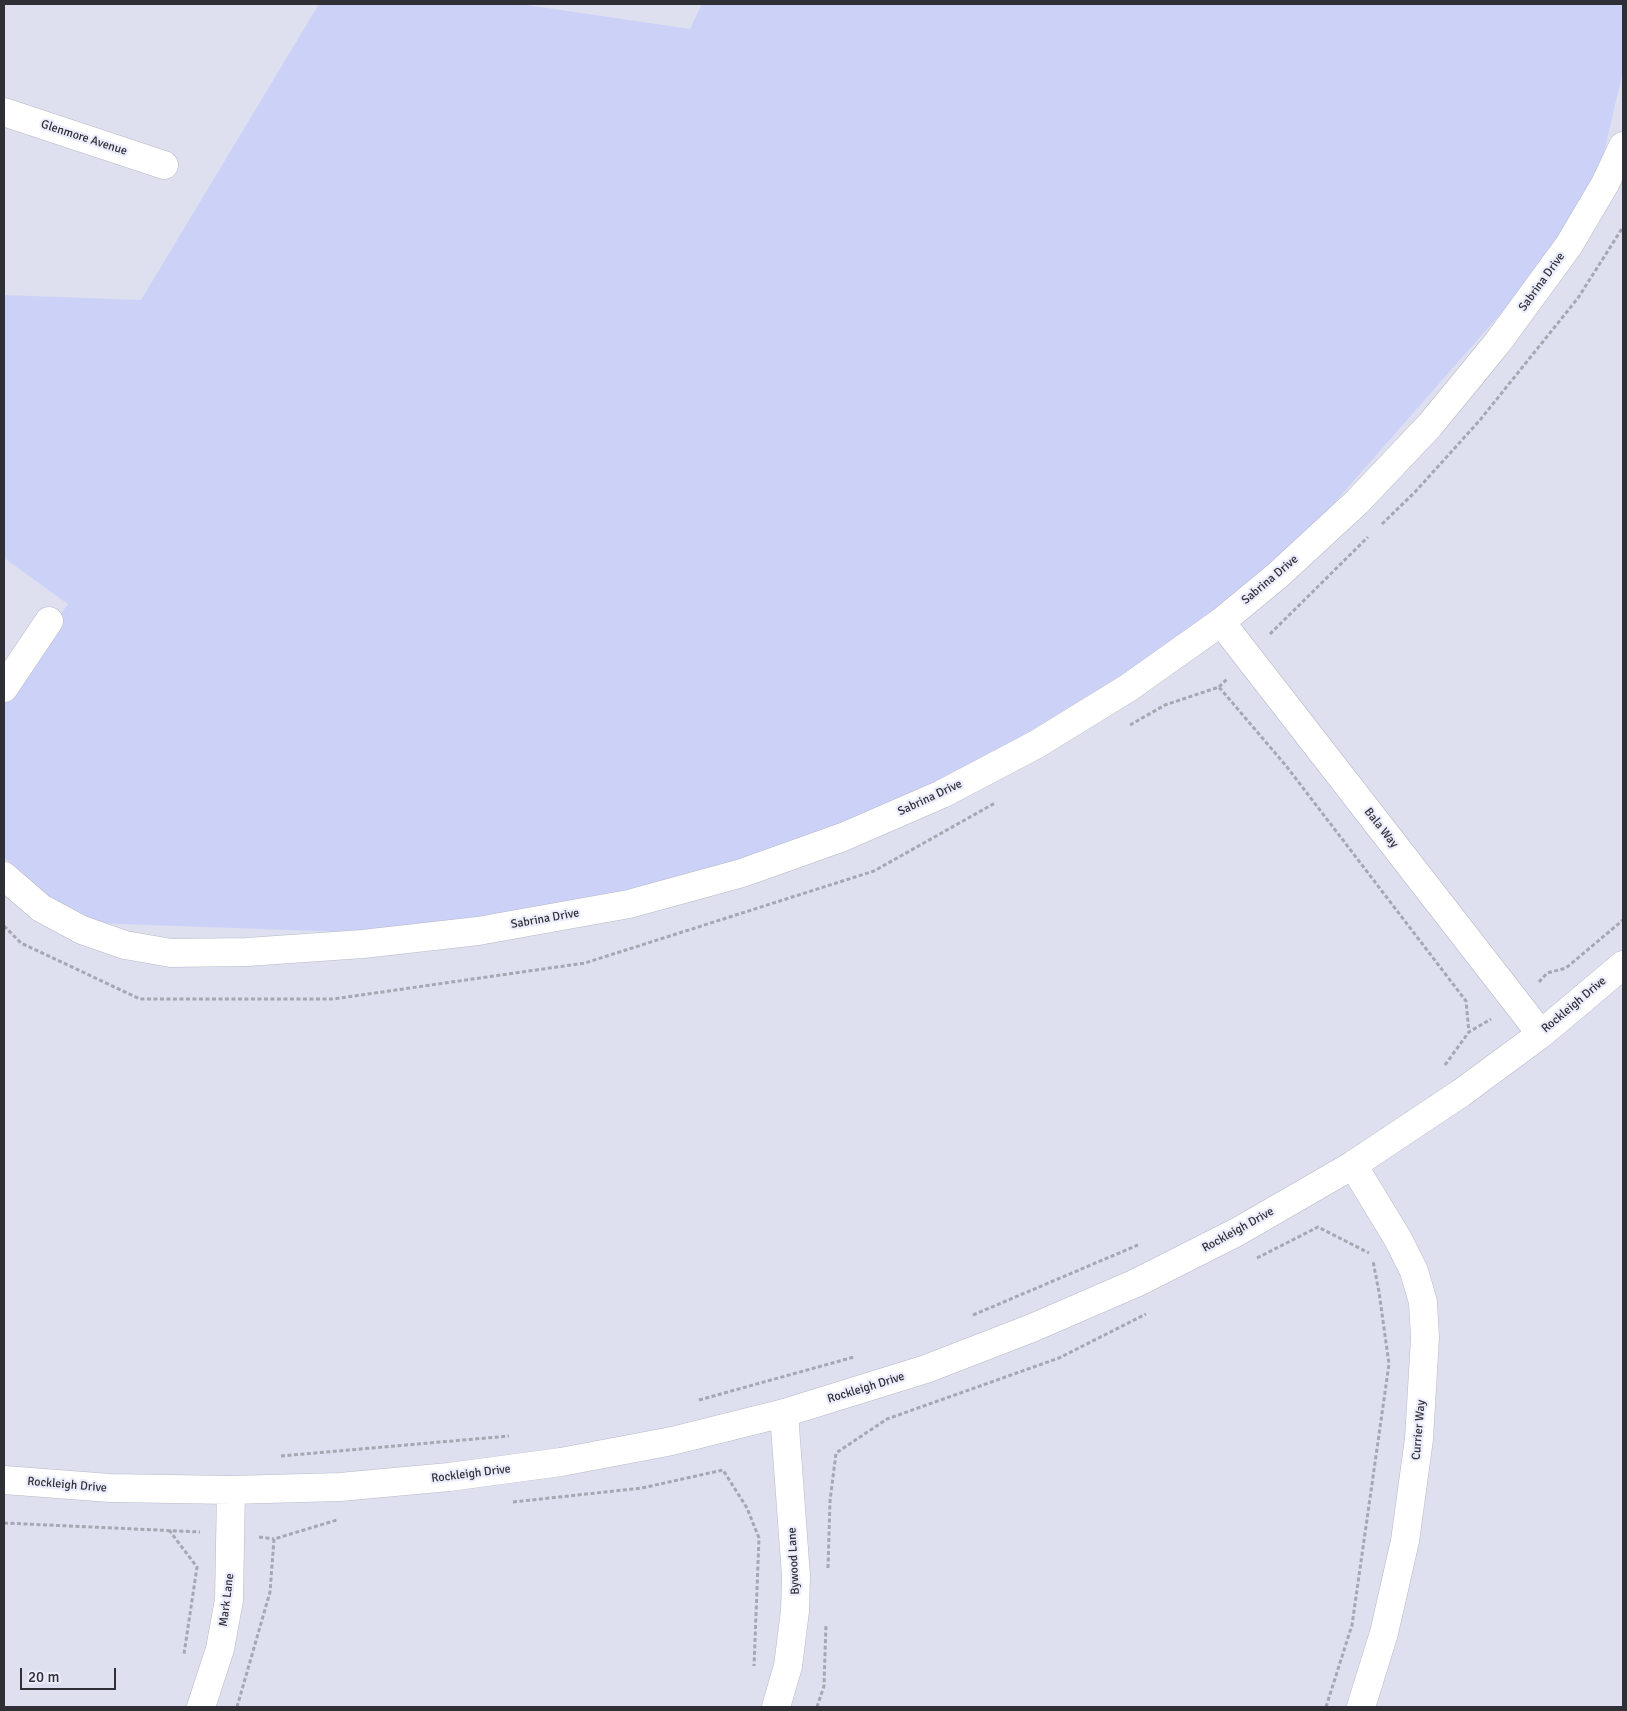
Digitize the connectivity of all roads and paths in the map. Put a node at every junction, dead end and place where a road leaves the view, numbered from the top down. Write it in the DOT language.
graph roads {
  1 [pos="4,112"];
  2 [pos="1623,146"];
  3 [pos="164,165"];
  4 [pos="49,621"];
  5 [pos="1221,622"];
  6 [pos="4,688"];
  7 [pos="1122,730"];
  8 [pos="1001,800"];
  9 [pos="4,876"];
  10 [pos="1623,920"];
  11 [pos="4,926"];
  12 [pos="1623,965"];
  13 [pos="1518,1004"];
  14 [pos="1469,1032"];
  15 [pos="1541,1034"];
  16 [pos="1441,1070"];
  17 [pos="1353,1164"];
  18 [pos="1146,1242"];
  19 [pos="1249,1262"];
  20 [pos="1154,1310"];
  21 [pos="965,1319"];
  22 [pos="863,1354"];
  23 [pos="694,1402"];
  24 [pos="784,1413"];
  25 [pos="511,1436"];
  26 [pos="273,1456"];
  27 [pos="4,1480"];
  28 [pos="231,1490"];
  29 [pos="503,1503"];
  30 [pos="345,1519"];
  31 [pos="4,1523"];
  32 [pos="169,1530"];
  33 [pos="231,1534"];
  34 [pos="274,1539"];
  35 [pos="828,1569"];
  36 [pos="826,1618"];
  37 [pos="182,1661"];
  38 [pos="754,1669"];
  39 [pos="201,1707"];
  40 [pos="238,1707"];
  41 [pos="776,1707"];
  42 [pos="817,1707"];
  43 [pos="1326,1707"];
  44 [pos="1361,1707"];
  1 -- 3 [label="street, Glenmore Avenue"];
  2 -- 5 [label="street, Sabrina Drive"];
  4 -- 6 [label="street"];
  5 -- 9 [label="street, Sabrina Drive"];
  5 -- 13 [label="street, Bala Way"];
  7 -- 14 [label="path"];
  8 -- 11 [label="path"];
  10 -- 13 [label="path"];
  12 -- 15 [label="street, Rockleigh Drive"];
  13 -- 14 [label="path"];
  13 -- 15 [label="street, Bala Way"];
  14 -- 16 [label="path"];
  15 -- 17 [label="street, Rockleigh Drive"];
  17 -- 24 [label="street, Rockleigh Drive"];
  17 -- 44 [label="street, Currier Way"];
  18 -- 21 [label="path"];
  19 -- 43 [label="path"];
  20 -- 35 [label="path"];
  22 -- 23 [label="path"];
  24 -- 28 [label="street, Rockleigh Drive"];
  24 -- 41 [label="street, Bywood Lane"];
  25 -- 26 [label="path"];
  27 -- 28 [label="street, Rockleigh Drive"];
  28 -- 33 [label="street, Mark Lane"];
  29 -- 38 [label="path"];
  30 -- 34 [label="path"];
  31 -- 32 [label="path"];
  32 -- 33 [label="path"];
  32 -- 37 [label="path"];
  33 -- 34 [label="path"];
  33 -- 39 [label="street, Mark Lane"];
  34 -- 40 [label="path"];
  36 -- 42 [label="path"];
}
